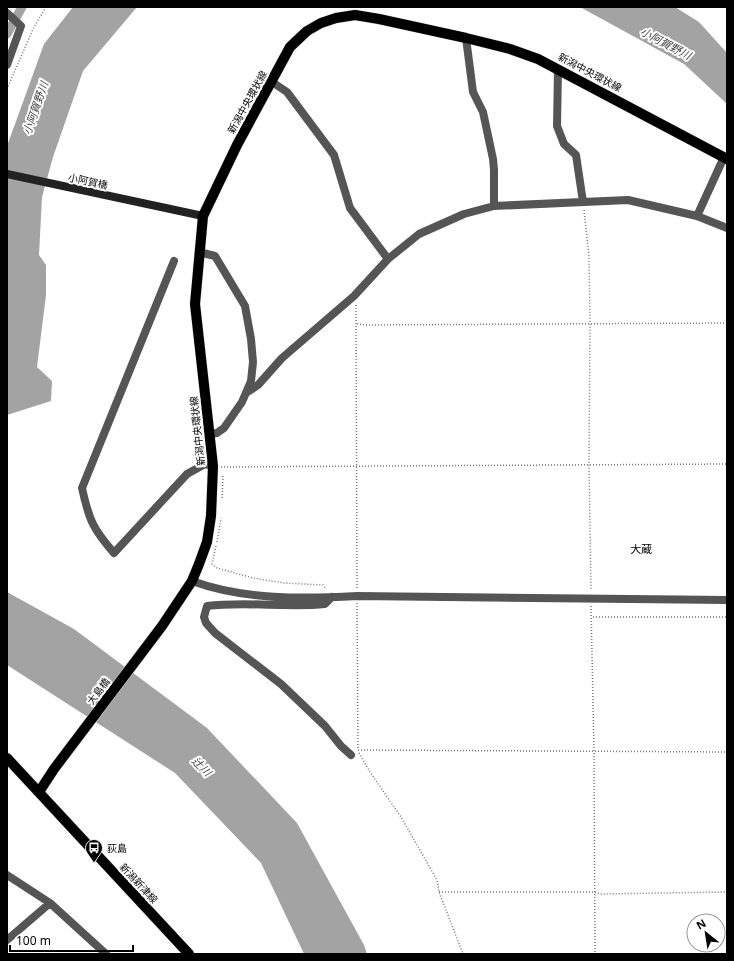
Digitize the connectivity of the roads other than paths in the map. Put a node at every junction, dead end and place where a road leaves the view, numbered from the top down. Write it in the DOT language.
graph roads {
  1 [pos="7,13"];
  2 [pos="466,38"];
  3 [pos="7,65"];
  4 [pos="558,69"];
  5 [pos="272,82"];
  6 [pos="725,158"];
  7 [pos="7,174"];
  8 [pos="583,202"];
  9 [pos="494,206"];
  10 [pos="202,216"];
  11 [pos="697,216"];
  12 [pos="727,228"];
  13 [pos="199,252"];
  14 [pos="388,258"];
  15 [pos="174,261"];
  16 [pos="246,393"];
  17 [pos="209,434"];
  18 [pos="218,466"];
  19 [pos="192,581"];
  20 [pos="332,597"];
  21 [pos="727,600"];
  22 [pos="162,626"];
  23 [pos="354,753"];
  24 [pos="7,758"];
  25 [pos="39,792"];
  26 [pos="7,875"];
  27 [pos="50,903"];
  28 [pos="7,940"];
  29 [pos="106,954"];
  30 [pos="189,954"];
  1 -- 3 [label="street"];
  2 -- 4 [label="main road, 新潟中央環状線"];
  2 -- 5 [label="main road, 新潟中央環状線"];
  2 -- 9 [label="street"];
  4 -- 6 [label="main road, 新潟中央環状線"];
  4 -- 8 [label="street"];
  5 -- 10 [label="main road, 新潟中央環状線"];
  5 -- 14 [label="street"];
  6 -- 11 [label="street"];
  7 -- 10 [label="street, 小阿賀橋"];
  8 -- 9 [label="street"];
  8 -- 11 [label="street"];
  9 -- 14 [label="street"];
  10 -- 13 [label="main road, 新潟中央環状線"];
  11 -- 12 [label="street"];
  13 -- 16 [label="street"];
  13 -- 17 [label="main road, 新潟中央環状線"];
  14 -- 16 [label="street"];
  15 -- 18 [label="street"];
  16 -- 17 [label="street"];
  17 -- 18 [label="main road, 新潟中央環状線"];
  18 -- 19 [label="main road, 新潟中央環状線"];
  19 -- 20 [label="street"];
  19 -- 22 [label="main road, 新潟中央環状線"];
  20 -- 21 [label="street"];
  20 -- 23 [label="street"];
  22 -- 25 [label="main road, 大島橋"];
  24 -- 25 [label="main road, 新潟新津線"];
  25 -- 30 [label="main road, 新潟新津線"];
  26 -- 27 [label="street"];
  27 -- 28 [label="street"];
  27 -- 29 [label="street"];
}
